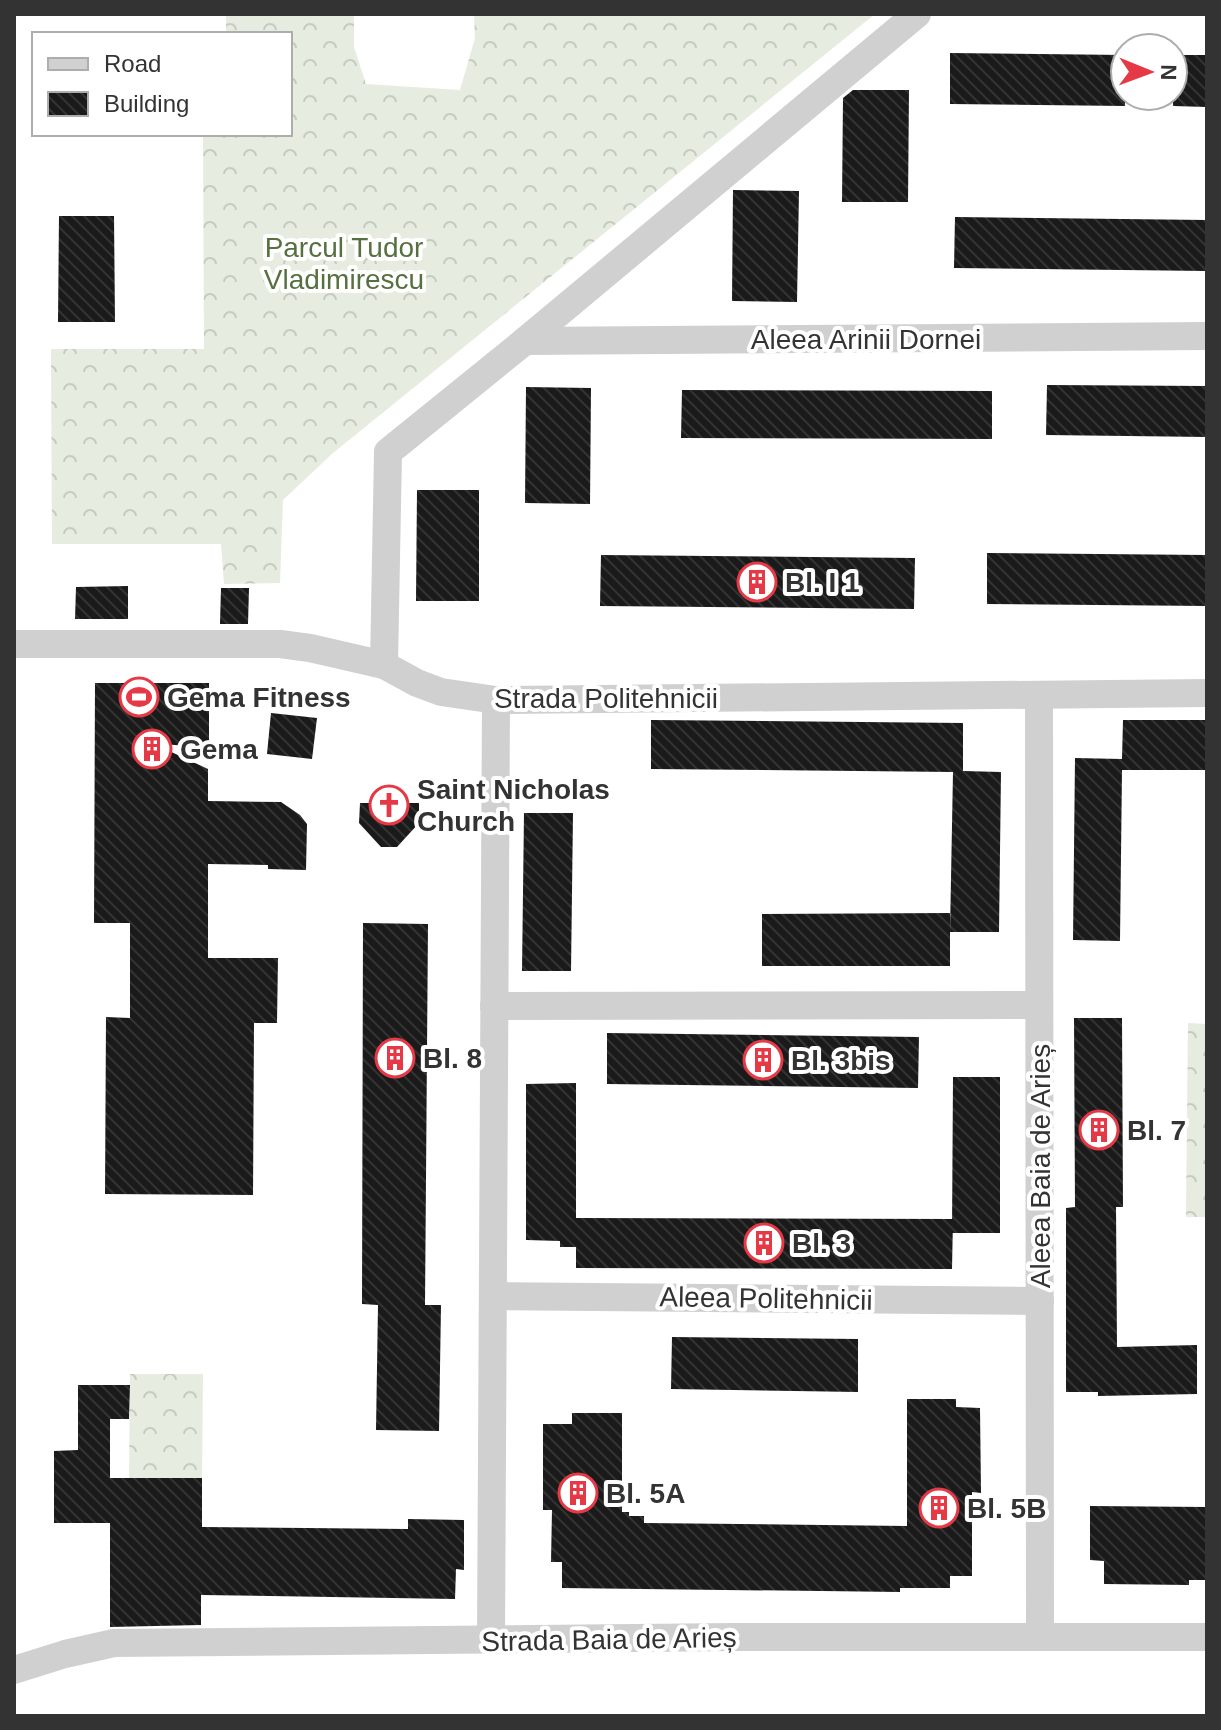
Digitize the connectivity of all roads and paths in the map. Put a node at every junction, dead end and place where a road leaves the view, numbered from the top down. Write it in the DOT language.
graph roads {
  1 [pos="917,14"];
  2 [pos="1207,336"];
  3 [pos="525,341"];
  4 [pos="14,644"];
  5 [pos="384,665"];
  6 [pos="1207,693"];
  7 [pos="1039,695"];
  8 [pos="496,700"];
  9 [pos="1039,1005"];
  10 [pos="494,1006"];
  11 [pos="493,1296"];
  12 [pos="1040,1301"];
  13 [pos="1040,1637"];
  14 [pos="1207,1637"];
  15 [pos="491,1640"];
  16 [pos="14,1670"];
  1 -- 3 [label="street"];
  2 -- 3 [label="street, Aleea Arinii Dornei"];
  3 -- 5 [label="street"];
  4 -- 5 [label="street, Strada Politehnicii"];
  5 -- 8 [label="street, Strada Politehnicii"];
  6 -- 7 [label="street, Strada Politehnicii"];
  7 -- 8 [label="street, Strada Politehnicii"];
  7 -- 9 [label="street, Aleea Baia de Arieș"];
  8 -- 10 [label="street"];
  9 -- 10 [label="street"];
  9 -- 12 [label="street, Aleea Baia de Arieș"];
  10 -- 11 [label="street"];
  11 -- 12 [label="street, Aleea Politehnicii"];
  11 -- 15 [label="street"];
  12 -- 13 [label="street, Aleea Baia de Arieș"];
  13 -- 14 [label="street, Strada Baia de Arieș"];
  13 -- 15 [label="street, Strada Baia de Arieș"];
  15 -- 16 [label="street, Strada Baia de Arieș"];
}
